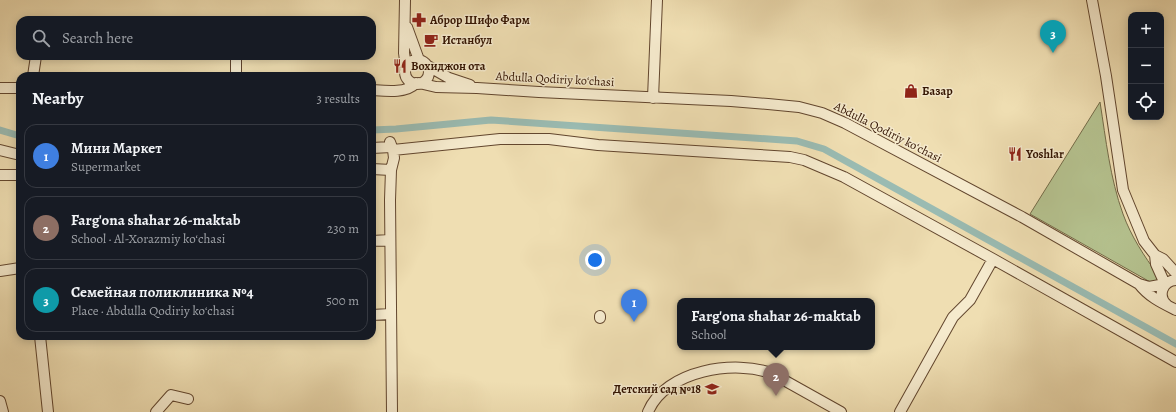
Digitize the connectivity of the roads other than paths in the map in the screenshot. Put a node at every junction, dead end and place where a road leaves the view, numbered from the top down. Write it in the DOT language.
graph roads {
  1 [pos="405,0"];
  2 [pos="657,0"];
  3 [pos="1092,0"];
  4 [pos="405,21"];
  5 [pos="35,60"];
  6 [pos="236,60"];
  7 [pos="419,60"];
  8 [pos="428,66"];
  9 [pos="406,70"];
  10 [pos="34,72"];
  11 [pos="236,72"];
  12 [pos="418,83"];
  13 [pos="0,88"];
  14 [pos="16,88"];
  15 [pos="477,88"];
  16 [pos="376,90"];
  17 [pos="395,90"];
  18 [pos="653,98"];
  19 [pos="391,146"];
  20 [pos="376,148"];
  21 [pos="0,150"];
  22 [pos="16,154"];
  23 [pos="376,169"];
  24 [pos="391,170"];
  25 [pos="0,175"];
  26 [pos="16,175"];
  27 [pos="390,240"];
  28 [pos="376,241"];
  29 [pos="1155,255"];
  30 [pos="993,259"];
  31 [pos="16,269"];
  32 [pos="0,271"];
  33 [pos="1176,273"];
  34 [pos="1176,280"];
  35 [pos="1139,284"];
  36 [pos="1165,284"];
  37 [pos="1174,308"];
  38 [pos="390,314"];
  39 [pos="376,315"];
  40 [pos="40,340"];
  41 [pos="1176,362"];
  42 [pos="188,398"];
  43 [pos="0,401"];
  44 [pos="3,412"];
  45 [pos="48,412"];
  46 [pos="156,412"];
  47 [pos="392,412"];
  48 [pos="648,412"];
  49 [pos="841,412"];
  50 [pos="900,412"];
  1 -- 4 [label="street"];
  2 -- 18 [label="street"];
  3 -- 29 [label="street"];
  4 -- 7 [label="street"];
  4 -- 9 [label="street"];
  5 -- 10 [label="street"];
  6 -- 11 [label="street"];
  7 -- 8 [label="street, Abdulla Qodiriy koʻchasi"];
  7 -- 9 [label="street"];
  8 -- 12 [label="street"];
  8 -- 15 [label="street, Abdulla Qodiriy koʻchasi"];
  9 -- 12 [label="street"];
  9 -- 17 [label="street"];
  12 -- 15 [label="street, Abdulla Qodiriy koʻchasi"];
  12 -- 17 [label="street"];
  13 -- 14 [label="street"];
  15 -- 18 [label="street, Abdulla Qodiriy koʻchasi"];
  16 -- 17 [label="street"];
  18 -- 35 [label="street, Abdulla Qodiriy koʻchasi"];
  19 -- 20 [label="street"];
  19 -- 24 [label="street"];
  19 -- 30 [label="street"];
  21 -- 22 [label="street"];
  23 -- 24 [label="street"];
  24 -- 27 [label="street"];
  25 -- 26 [label="street"];
  27 -- 28 [label="street"];
  27 -- 38 [label="street"];
  29 -- 33 [label="street"];
  29 -- 36 [label="street"];
  30 -- 41 [label="street"];
  30 -- 50 [label="street"];
  31 -- 32 [label="street"];
  34 -- 36 [label="street, Abdulla Qodiriy koʻchasi"];
  35 -- 36 [label="street, Abdulla Qodiriy koʻchasi"];
  35 -- 37 [label="street, Abdulla Qodiriy koʻchasi"];
  36 -- 37 [label="street"];
  38 -- 39 [label="street"];
  38 -- 47 [label="street"];
  40 -- 45 [label="street"];
  42 -- 46 [label="street"];
  43 -- 44 [label="street"];
  48 -- 49 [label="street"];
}
